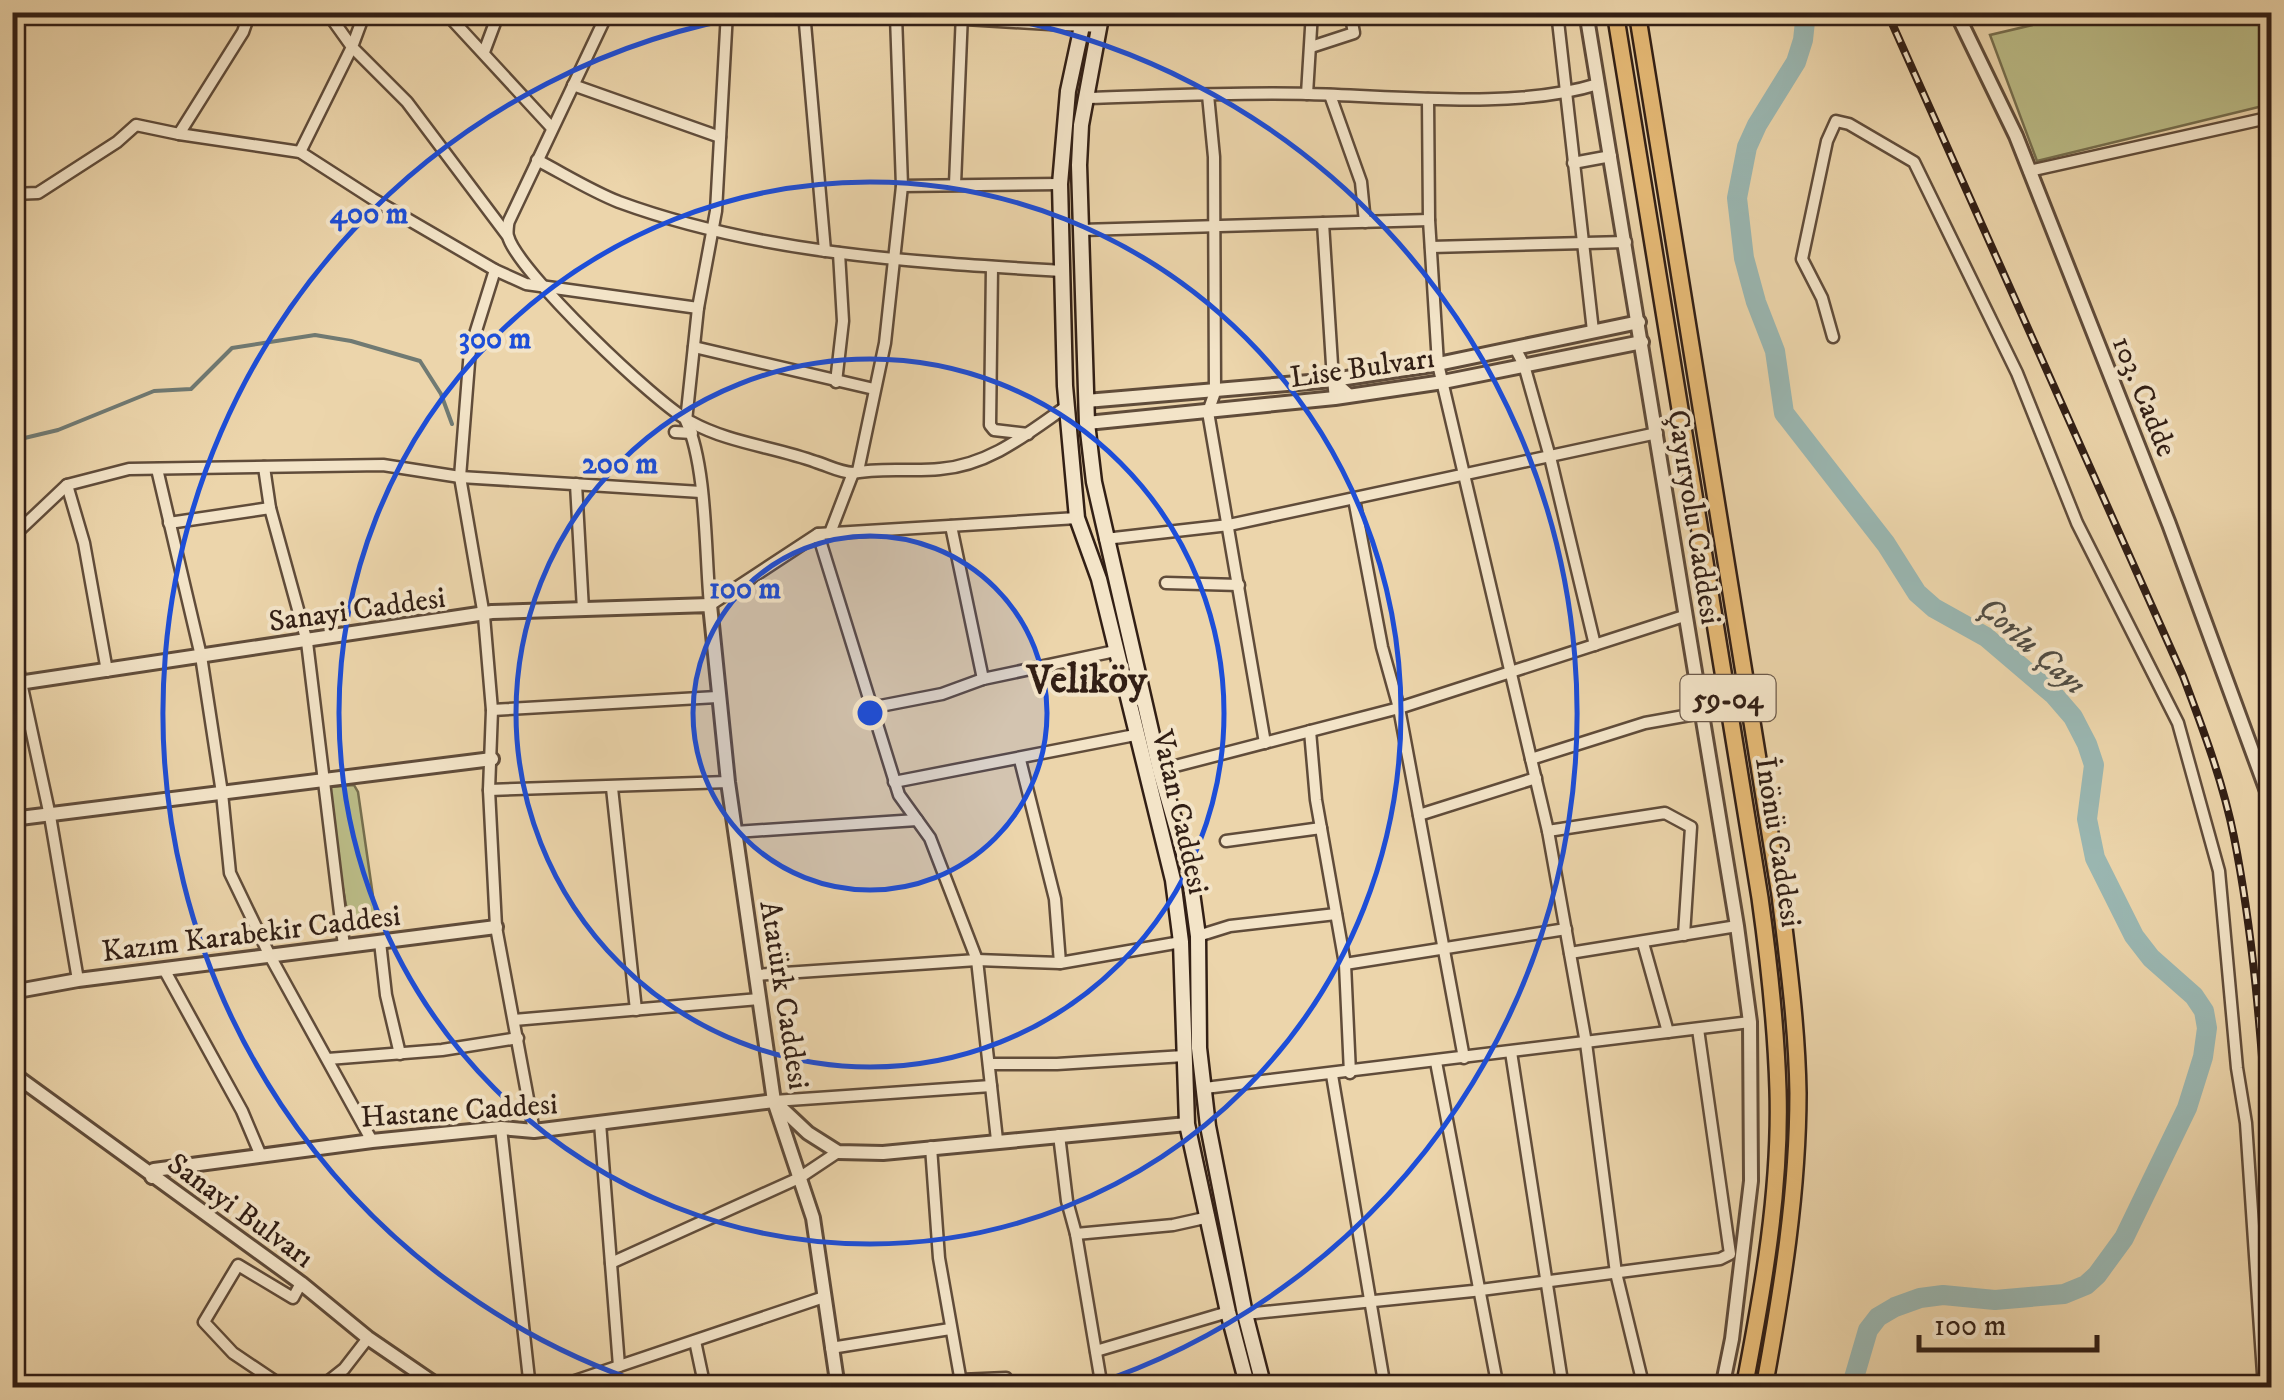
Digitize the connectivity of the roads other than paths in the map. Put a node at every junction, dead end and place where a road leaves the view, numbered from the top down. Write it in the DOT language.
graph roads {
  1 [pos="250,12"];
  2 [pos="327,12"];
  3 [pos="365,12"];
  4 [pos="444,12"];
  5 [pos="499,12"];
  6 [pos="608,12"];
  7 [pos="727,12"];
  8 [pos="804,12"];
  9 [pos="850,12"];
  10 [pos="1312,12"];
  11 [pos="1350,12"];
  12 [pos="1558,12"];
  13 [pos="1586,12"];
  14 [pos="1616,12"];
  15 [pos="1637,12"];
  16 [pos="1956,12"];
  17 [pos="962,15"];
  18 [pos="896,16"];
  19 [pos="1084,19"];
  20 [pos="1101,20"];
  21 [pos="352,47"];
  22 [pos="1311,47"];
  23 [pos="484,52"];
  24 [pos="1598,84"];
  25 [pos="573,85"];
  26 [pos="1307,94"];
  27 [pos="1330,94"];
  28 [pos="1565,94"];
  29 [pos="1208,95"];
  30 [pos="1087,98"];
  31 [pos="1428,99"];
  32 [pos="2272,117"];
  33 [pos="552,128"];
  34 [pos="180,134"];
  35 [pos="720,137"];
  36 [pos="300,152"];
  37 [pos="1611,156"];
  38 [pos="537,160"];
  39 [pos="1573,163"];
  40 [pos="2030,172"];
  41 [pos="954,184"];
  42 [pos="1060,184"];
  43 [pos="902,186"];
  44 [pos="12,194"];
  45 [pos="1429,220"];
  46 [pos="1366,222"];
  47 [pos="1323,223"];
  48 [pos="1212,226"];
  49 [pos="1080,230"];
  50 [pos="712,231"];
  51 [pos="507,234"];
  52 [pos="1626,242"];
  53 [pos="1583,244"];
  54 [pos="1431,246"];
  55 [pos="824,251"];
  56 [pos="839,253"];
  57 [pos="894,260"];
  58 [pos="992,267"];
  59 [pos="495,270"];
  60 [pos="1062,272"];
  61 [pos="543,286"];
  62 [pos="698,308"];
  63 [pos="1639,322"];
  64 [pos="1594,331"];
  65 [pos="1833,338"];
  66 [pos="1642,342"];
  67 [pos="694,347"];
  68 [pos="1515,348"];
  69 [pos="1438,364"];
  70 [pos="1524,365"];
  71 [pos="1333,380"];
  72 [pos="836,382"];
  73 [pos="1443,382"];
  74 [pos="874,389"];
  75 [pos="1215,392"];
  76 [pos="1352,396"];
  77 [pos="1336,398"];
  78 [pos="1086,402"];
  79 [pos="1067,406"];
  80 [pos="1208,412"];
  81 [pos="686,420"];
  82 [pos="1086,423"];
  83 [pos="675,432"];
  84 [pos="692,432"];
  85 [pos="1028,434"];
  86 [pos="1656,434"];
  87 [pos="1550,457"];
  88 [pos="264,467"];
  89 [pos="156,469"];
  90 [pos="855,472"];
  91 [pos="1465,475"];
  92 [pos="460,476"];
  93 [pos="576,484"];
  94 [pos="68,485"];
  95 [pos="701,492"];
  96 [pos="1354,498"];
  97 [pos="270,508"];
  98 [pos="1078,518"];
  99 [pos="169,523"];
  100 [pos="1229,525"];
  101 [pos="951,526"];
  102 [pos="830,533"];
  103 [pos="818,534"];
  104 [pos="12,536"];
  105 [pos="1105,538"];
  106 [pos="1166,583"];
  107 [pos="1238,585"];
  108 [pos="710,605"];
  109 [pos="583,610"];
  110 [pos="484,616"];
  111 [pos="1684,616"];
  112 [pos="12,641"];
  113 [pos="306,642"];
  114 [pos="1596,645"];
  115 [pos="1115,650"];
  116 [pos="200,656"];
  117 [pos="107,671"];
  118 [pos="1510,672"];
  119 [pos="982,679"];
  120 [pos="18,684"];
  121 [pos="717,697"];
  122 [pos="870,708"];
  123 [pos="1399,708"];
  124 [pos="492,710"];
  125 [pos="1701,713"];
  126 [pos="1310,731"];
  127 [pos="1135,735"];
  128 [pos="1264,743"];
  129 [pos="492,759"];
  130 [pos="1531,759"];
  131 [pos="1020,760"];
  132 [pos="1160,770"];
  133 [pos="1536,778"];
  134 [pos="324,781"];
  135 [pos="728,782"];
  136 [pos="894,782"];
  137 [pos="612,788"];
  138 [pos="489,790"];
  139 [pos="222,793"];
  140 [pos="2272,805"];
  141 [pos="1419,815"];
  142 [pos="50,816"];
  143 [pos="12,819"];
  144 [pos="917,820"];
  145 [pos="1321,828"];
  146 [pos="1548,831"];
  147 [pos="735,832"];
  148 [pos="1226,842"];
  149 [pos="1336,914"];
  150 [pos="496,926"];
  151 [pos="1738,926"];
  152 [pos="1566,928"];
  153 [pos="1684,935"];
  154 [pos="1198,936"];
  155 [pos="380,942"];
  156 [pos="1181,942"];
  157 [pos="1643,943"];
  158 [pos="344,946"];
  159 [pos="1444,948"];
  160 [pos="1570,953"];
  161 [pos="270,956"];
  162 [pos="977,960"];
  163 [pos="1060,963"];
  164 [pos="1346,964"];
  165 [pos="166,971"];
  166 [pos="756,975"];
  167 [pos="78,980"];
  168 [pos="12,992"];
  169 [pos="759,999"];
  170 [pos="636,1010"];
  171 [pos="514,1020"];
  172 [pos="1750,1022"];
  173 [pos="1698,1028"];
  174 [pos="1668,1032"];
  175 [pos="518,1038"];
  176 [pos="1586,1043"];
  177 [pos="1511,1052"];
  178 [pos="400,1054"];
  179 [pos="1184,1056"];
  180 [pos="1464,1058"];
  181 [pos="328,1059"];
  182 [pos="1436,1062"];
  183 [pos="989,1064"];
  184 [pos="12,1073"];
  185 [pos="1350,1073"];
  186 [pos="1332,1075"];
  187 [pos="992,1086"];
  188 [pos="1205,1088"];
  189 [pos="774,1100"];
  190 [pos="1206,1106"];
  191 [pos="1186,1108"];
  192 [pos="600,1123"];
  193 [pos="1187,1124"];
  194 [pos="501,1128"];
  195 [pos="534,1132"];
  196 [pos="1060,1135"];
  197 [pos="997,1140"];
  198 [pos="372,1141"];
  199 [pos="931,1147"];
  200 [pos="838,1152"];
  201 [pos="261,1156"];
  202 [pos="152,1177"];
  203 [pos="799,1178"];
  204 [pos="1209,1217"];
  205 [pos="1076,1234"];
  206 [pos="255,1252"];
  207 [pos="611,1263"];
  208 [pos="245,1269"];
  209 [pos="1616,1273"];
  210 [pos="1545,1282"];
  211 [pos="301,1283"];
  212 [pos="1480,1290"];
  213 [pos="824,1297"];
  214 [pos="1370,1302"];
  215 [pos="1228,1312"];
  216 [pos="1244,1314"];
  217 [pos="950,1329"];
  218 [pos="368,1338"];
  219 [pos="696,1340"];
  220 [pos="831,1348"];
  221 [pos="1096,1351"];
  222 [pos="619,1366"];
  223 [pos="961,1384"];
  224 [pos="285,1388"];
  225 [pos="320,1388"];
  226 [pos="441,1388"];
  227 [pos="530,1388"];
  228 [pos="554,1388"];
  229 [pos="705,1388"];
  230 [pos="838,1388"];
  231 [pos="1012,1388"];
  232 [pos="1102,1388"];
  233 [pos="1248,1388"];
  234 [pos="1264,1388"];
  235 [pos="1384,1388"];
  236 [pos="1498,1388"];
  237 [pos="1563,1388"];
  238 [pos="1644,1388"];
  239 [pos="1722,1388"];
  240 [pos="1744,1388"];
  241 [pos="1764,1388"];
  242 [pos="2264,1388"];
  1 -- 34 [label="street"];
  2 -- 21 [label="street"];
  3 -- 21 [label="street"];
  4 -- 23 [label="street"];
  5 -- 23 [label="street"];
  6 -- 25 [label="street"];
  7 -- 35 [label="street"];
  8 -- 55 [label="street"];
  9 -- 18 [label="street"];
  10 -- 22 [label="street"];
  11 -- 22 [label="street"];
  12 -- 28 [label="street"];
  13 -- 24 [label="street, Çayıryolu Caddesi"];
  14 -- 240 [label="main road, İnönü Caddesi / 59-04"];
  15 -- 241 [label="main road, 59-04"];
  16 -- 40 [label="street, 103. Cadde"];
  17 -- 18 [label="street"];
  17 -- 19 [label="street"];
  17 -- 41 [label="street"];
  18 -- 43 [label="street"];
  19 -- 20 [label="street"];
  19 -- 42 [label="main road, Vatan Caddesi"];
  20 -- 30 [label="main road, Vatan Caddesi"];
  21 -- 36 [label="street"];
  21 -- 51 [label="street"];
  22 -- 26 [label="street"];
  23 -- 33 [label="street"];
  24 -- 28 [label="street"];
  24 -- 37 [label="street, Çayıryolu Caddesi"];
  25 -- 33 [label="street"];
  25 -- 35 [label="street"];
  26 -- 27 [label="street"];
  26 -- 29 [label="street"];
  27 -- 31 [label="street"];
  27 -- 46 [label="street"];
  28 -- 31 [label="street"];
  28 -- 39 [label="street"];
  29 -- 30 [label="street"];
  29 -- 48 [label="street"];
  30 -- 49 [label="main road, Vatan Caddesi"];
  31 -- 45 [label="street"];
  32 -- 40 [label="street"];
  33 -- 38 [label="street"];
  34 -- 36 [label="street"];
  34 -- 44 [label="street"];
  35 -- 50 [label="street"];
  36 -- 59 [label="street"];
  37 -- 39 [label="street"];
  37 -- 52 [label="street, Çayıryolu Caddesi"];
  38 -- 50 [label="street"];
  38 -- 51 [label="street"];
  39 -- 53 [label="street"];
  40 -- 140 [label="street, 103. Cadde"];
  41 -- 42 [label="street"];
  41 -- 43 [label="street"];
  42 -- 60 [label="main road, Vatan Caddesi"];
  43 -- 57 [label="street"];
  45 -- 46 [label="street"];
  45 -- 54 [label="street"];
  46 -- 47 [label="street"];
  47 -- 48 [label="street"];
  47 -- 71 [label="street"];
  48 -- 49 [label="street"];
  48 -- 75 [label="street"];
  49 -- 78 [label="main road, Vatan Caddesi"];
  50 -- 55 [label="street"];
  50 -- 62 [label="street"];
  51 -- 61 [label="street"];
  52 -- 53 [label="street"];
  52 -- 63 [label="street, Çayıryolu Caddesi"];
  53 -- 54 [label="street"];
  53 -- 64 [label="street"];
  54 -- 69 [label="street"];
  55 -- 56 [label="street"];
  56 -- 57 [label="street"];
  56 -- 72 [label="street"];
  57 -- 58 [label="street"];
  57 -- 74 [label="street"];
  58 -- 60 [label="street"];
  58 -- 85 [label="street"];
  59 -- 61 [label="street"];
  59 -- 92 [label="street"];
  60 -- 79 [label="main road, Vatan Caddesi"];
  61 -- 62 [label="street"];
  61 -- 81 [label="street"];
  62 -- 67 [label="street"];
  63 -- 64 [label="street, Lise Bulvarı"];
  63 -- 66 [label="street, Çayıryolu Caddesi"];
  64 -- 68 [label="street, Lise Bulvarı"];
  65 -- 242 [label="street"];
  66 -- 70 [label="street, Lise Bulvarı"];
  66 -- 86 [label="street, Çayıryolu Caddesi"];
  67 -- 72 [label="street"];
  67 -- 81 [label="street"];
  68 -- 69 [label="street, Lise Bulvarı"];
  68 -- 70 [label="street"];
  69 -- 71 [label="street, Lise Bulvarı"];
  69 -- 73 [label="street"];
  70 -- 73 [label="street, Lise Bulvarı"];
  70 -- 87 [label="street"];
  71 -- 75 [label="street, Lise Bulvarı"];
  71 -- 76 [label="street"];
  71 -- 77 [label="street"];
  72 -- 74 [label="street"];
  73 -- 76 [label="street, Lise Bulvarı"];
  73 -- 91 [label="street"];
  74 -- 90 [label="street"];
  75 -- 78 [label="street, Lise Bulvarı"];
  75 -- 80 [label="street"];
  76 -- 77 [label="street, Lise Bulvarı"];
  77 -- 80 [label="street, Lise Bulvarı"];
  78 -- 82 [label="main road, Vatan Caddesi"];
  79 -- 85 [label="street"];
  79 -- 98 [label="main road, Vatan Caddesi"];
  80 -- 82 [label="street, Lise Bulvarı"];
  80 -- 100 [label="street"];
  81 -- 84 [label="street"];
  81 -- 90 [label="street"];
  82 -- 105 [label="main road, Vatan Caddesi"];
  83 -- 84 [label="street"];
  84 -- 95 [label="street"];
  85 -- 90 [label="street"];
  86 -- 87 [label="street"];
  86 -- 111 [label="street, Çayıryolu Caddesi"];
  87 -- 91 [label="street"];
  87 -- 114 [label="street"];
  88 -- 89 [label="street"];
  88 -- 92 [label="street"];
  88 -- 97 [label="street"];
  89 -- 94 [label="street"];
  89 -- 99 [label="street"];
  90 -- 102 [label="street"];
  91 -- 96 [label="street"];
  91 -- 118 [label="street"];
  92 -- 93 [label="street"];
  92 -- 110 [label="street"];
  93 -- 95 [label="street"];
  93 -- 109 [label="street"];
  94 -- 104 [label="street"];
  94 -- 117 [label="street"];
  95 -- 108 [label="street"];
  96 -- 100 [label="street"];
  96 -- 123 [label="street"];
  97 -- 99 [label="street"];
  97 -- 113 [label="street"];
  98 -- 101 [label="street"];
  98 -- 115 [label="main road, Vatan Caddesi"];
  99 -- 116 [label="street"];
  100 -- 105 [label="street"];
  100 -- 107 [label="street"];
  101 -- 102 [label="street"];
  101 -- 119 [label="street"];
  102 -- 103 [label="street"];
  103 -- 108 [label="street"];
  103 -- 122 [label="street"];
  105 -- 132 [label="main road, Vatan Caddesi"];
  106 -- 107 [label="street"];
  107 -- 128 [label="street"];
  108 -- 109 [label="street, Sanayi Caddesi"];
  108 -- 121 [label="street, Atatürk Caddesi"];
  109 -- 110 [label="street, Sanayi Caddesi"];
  110 -- 113 [label="street, Sanayi Caddesi"];
  110 -- 124 [label="street"];
  111 -- 114 [label="street"];
  111 -- 125 [label="street, Çayıryolu Caddesi"];
  112 -- 120 [label="street"];
  113 -- 116 [label="street, Sanayi Caddesi"];
  113 -- 134 [label="street"];
  114 -- 118 [label="street"];
  115 -- 119 [label="street"];
  115 -- 127 [label="main road, Vatan Caddesi"];
  116 -- 117 [label="street, Sanayi Caddesi"];
  116 -- 139 [label="street"];
  117 -- 120 [label="street, Sanayi Caddesi"];
  118 -- 123 [label="street"];
  118 -- 130 [label="street"];
  119 -- 122 [label="street"];
  120 -- 142 [label="street"];
  121 -- 124 [label="street"];
  121 -- 135 [label="street, Atatürk Caddesi"];
  122 -- 136 [label="street"];
  123 -- 126 [label="street"];
  123 -- 141 [label="street"];
  124 -- 129 [label="street"];
  125 -- 130 [label="street"];
  125 -- 151 [label="street, Çayıryolu Caddesi"];
  126 -- 128 [label="street"];
  126 -- 145 [label="street"];
  127 -- 131 [label="street"];
  127 -- 156 [label="main road, Vatan Caddesi"];
  128 -- 132 [label="street"];
  129 -- 134 [label="street"];
  129 -- 138 [label="street"];
  130 -- 133 [label="street"];
  131 -- 136 [label="street"];
  131 -- 163 [label="street"];
  132 -- 154 [label="main road, Vatan Caddesi"];
  133 -- 141 [label="street"];
  133 -- 146 [label="street"];
  134 -- 139 [label="street"];
  134 -- 158 [label="street"];
  135 -- 137 [label="street"];
  135 -- 147 [label="street, Atatürk Caddesi"];
  136 -- 144 [label="street"];
  137 -- 138 [label="street"];
  137 -- 170 [label="street"];
  138 -- 150 [label="street"];
  139 -- 142 [label="street"];
  139 -- 161 [label="street"];
  141 -- 159 [label="street"];
  142 -- 143 [label="street"];
  142 -- 167 [label="street"];
  144 -- 147 [label="street"];
  144 -- 162 [label="street"];
  145 -- 148 [label="street"];
  145 -- 149 [label="street"];
  146 -- 152 [label="street"];
  146 -- 153 [label="street"];
  147 -- 166 [label="street, Atatürk Caddesi"];
  149 -- 154 [label="street"];
  149 -- 164 [label="street"];
  150 -- 155 [label="street, Kazım Karabekir Caddesi"];
  150 -- 171 [label="street"];
  151 -- 153 [label="street"];
  151 -- 172 [label="street, Çayıryolu Caddesi"];
  152 -- 159 [label="street"];
  152 -- 160 [label="street"];
  153 -- 157 [label="street"];
  154 -- 188 [label="main road, Vatan Caddesi"];
  155 -- 158 [label="street, Kazım Karabekir Caddesi"];
  155 -- 178 [label="street"];
  156 -- 163 [label="street"];
  156 -- 179 [label="main road, Vatan Caddesi"];
  157 -- 160 [label="street"];
  157 -- 174 [label="street"];
  158 -- 161 [label="street, Kazım Karabekir Caddesi"];
  159 -- 164 [label="street"];
  159 -- 180 [label="street"];
  160 -- 176 [label="street"];
  161 -- 165 [label="street, Kazım Karabekir Caddesi"];
  161 -- 181 [label="street"];
  162 -- 163 [label="street"];
  162 -- 166 [label="street"];
  162 -- 183 [label="street"];
  164 -- 185 [label="street"];
  165 -- 167 [label="street, Kazım Karabekir Caddesi"];
  165 -- 201 [label="street"];
  166 -- 169 [label="street, Atatürk Caddesi"];
  167 -- 168 [label="street, Kazım Karabekir Caddesi"];
  169 -- 170 [label="street"];
  169 -- 189 [label="street, Atatürk Caddesi"];
  170 -- 171 [label="street"];
  171 -- 175 [label="street"];
  172 -- 173 [label="street"];
  172 -- 239 [label="street, Çayıryolu Caddesi"];
  173 -- 174 [label="street"];
  173 -- 209 [label="street"];
  174 -- 176 [label="street"];
  175 -- 178 [label="street"];
  175 -- 195 [label="street"];
  176 -- 177 [label="street"];
  176 -- 209 [label="street"];
  177 -- 180 [label="street"];
  177 -- 210 [label="street"];
  178 -- 181 [label="street"];
  179 -- 183 [label="street"];
  179 -- 191 [label="main road, Vatan Caddesi"];
  180 -- 182 [label="street"];
  181 -- 198 [label="street"];
  182 -- 185 [label="street"];
  182 -- 212 [label="street"];
  183 -- 187 [label="street"];
  184 -- 202 [label="street, Sanayi Bulvarı"];
  185 -- 186 [label="street"];
  186 -- 188 [label="street"];
  186 -- 214 [label="street"];
  187 -- 189 [label="street"];
  187 -- 197 [label="street"];
  188 -- 190 [label="main road, Vatan Caddesi"];
  189 -- 192 [label="street, Hastane Caddesi"];
  189 -- 200 [label="street"];
  189 -- 203 [label="street, Atatürk Caddesi"];
  190 -- 191 [label="main road"];
  190 -- 216 [label="main road, Vatan Caddesi"];
  191 -- 193 [label="main road, Vatan Caddesi"];
  192 -- 195 [label="street, Hastane Caddesi"];
  192 -- 207 [label="street"];
  193 -- 196 [label="street"];
  193 -- 204 [label="main road, Vatan Caddesi"];
  194 -- 195 [label="street, Hastane Caddesi"];
  194 -- 198 [label="street, Hastane Caddesi"];
  194 -- 227 [label="street"];
  196 -- 197 [label="street"];
  196 -- 205 [label="street"];
  197 -- 199 [label="street"];
  198 -- 201 [label="street, Hastane Caddesi"];
  199 -- 200 [label="street"];
  199 -- 217 [label="street"];
  200 -- 203 [label="street"];
  201 -- 202 [label="street, Hastane Caddesi"];
  202 -- 206 [label="street, Sanayi Bulvarı"];
  203 -- 207 [label="street"];
  203 -- 213 [label="street, Atatürk Caddesi"];
  204 -- 205 [label="street"];
  204 -- 215 [label="main road, Vatan Caddesi"];
  205 -- 221 [label="street"];
  206 -- 208 [label="street"];
  206 -- 211 [label="street, Sanayi Bulvarı"];
  207 -- 222 [label="street"];
  208 -- 211 [label="street"];
  208 -- 224 [label="street"];
  209 -- 210 [label="street"];
  209 -- 238 [label="street"];
  210 -- 212 [label="street"];
  210 -- 237 [label="street"];
  211 -- 218 [label="street, Sanayi Bulvarı"];
  212 -- 214 [label="street"];
  212 -- 236 [label="street"];
  213 -- 219 [label="street"];
  213 -- 220 [label="street, Atatürk Caddesi"];
  214 -- 216 [label="street"];
  214 -- 235 [label="street"];
  215 -- 221 [label="street"];
  215 -- 233 [label="main road, Vatan Caddesi"];
  216 -- 234 [label="main road, Vatan Caddesi"];
  217 -- 220 [label="street"];
  217 -- 223 [label="street"];
  218 -- 225 [label="street"];
  218 -- 226 [label="street, Sanayi Bulvarı"];
  219 -- 222 [label="street"];
  219 -- 229 [label="street"];
  220 -- 230 [label="street, Atatürk Caddesi"];
  221 -- 232 [label="street"];
  222 -- 228 [label="street"];
  223 -- 231 [label="street"];
}
